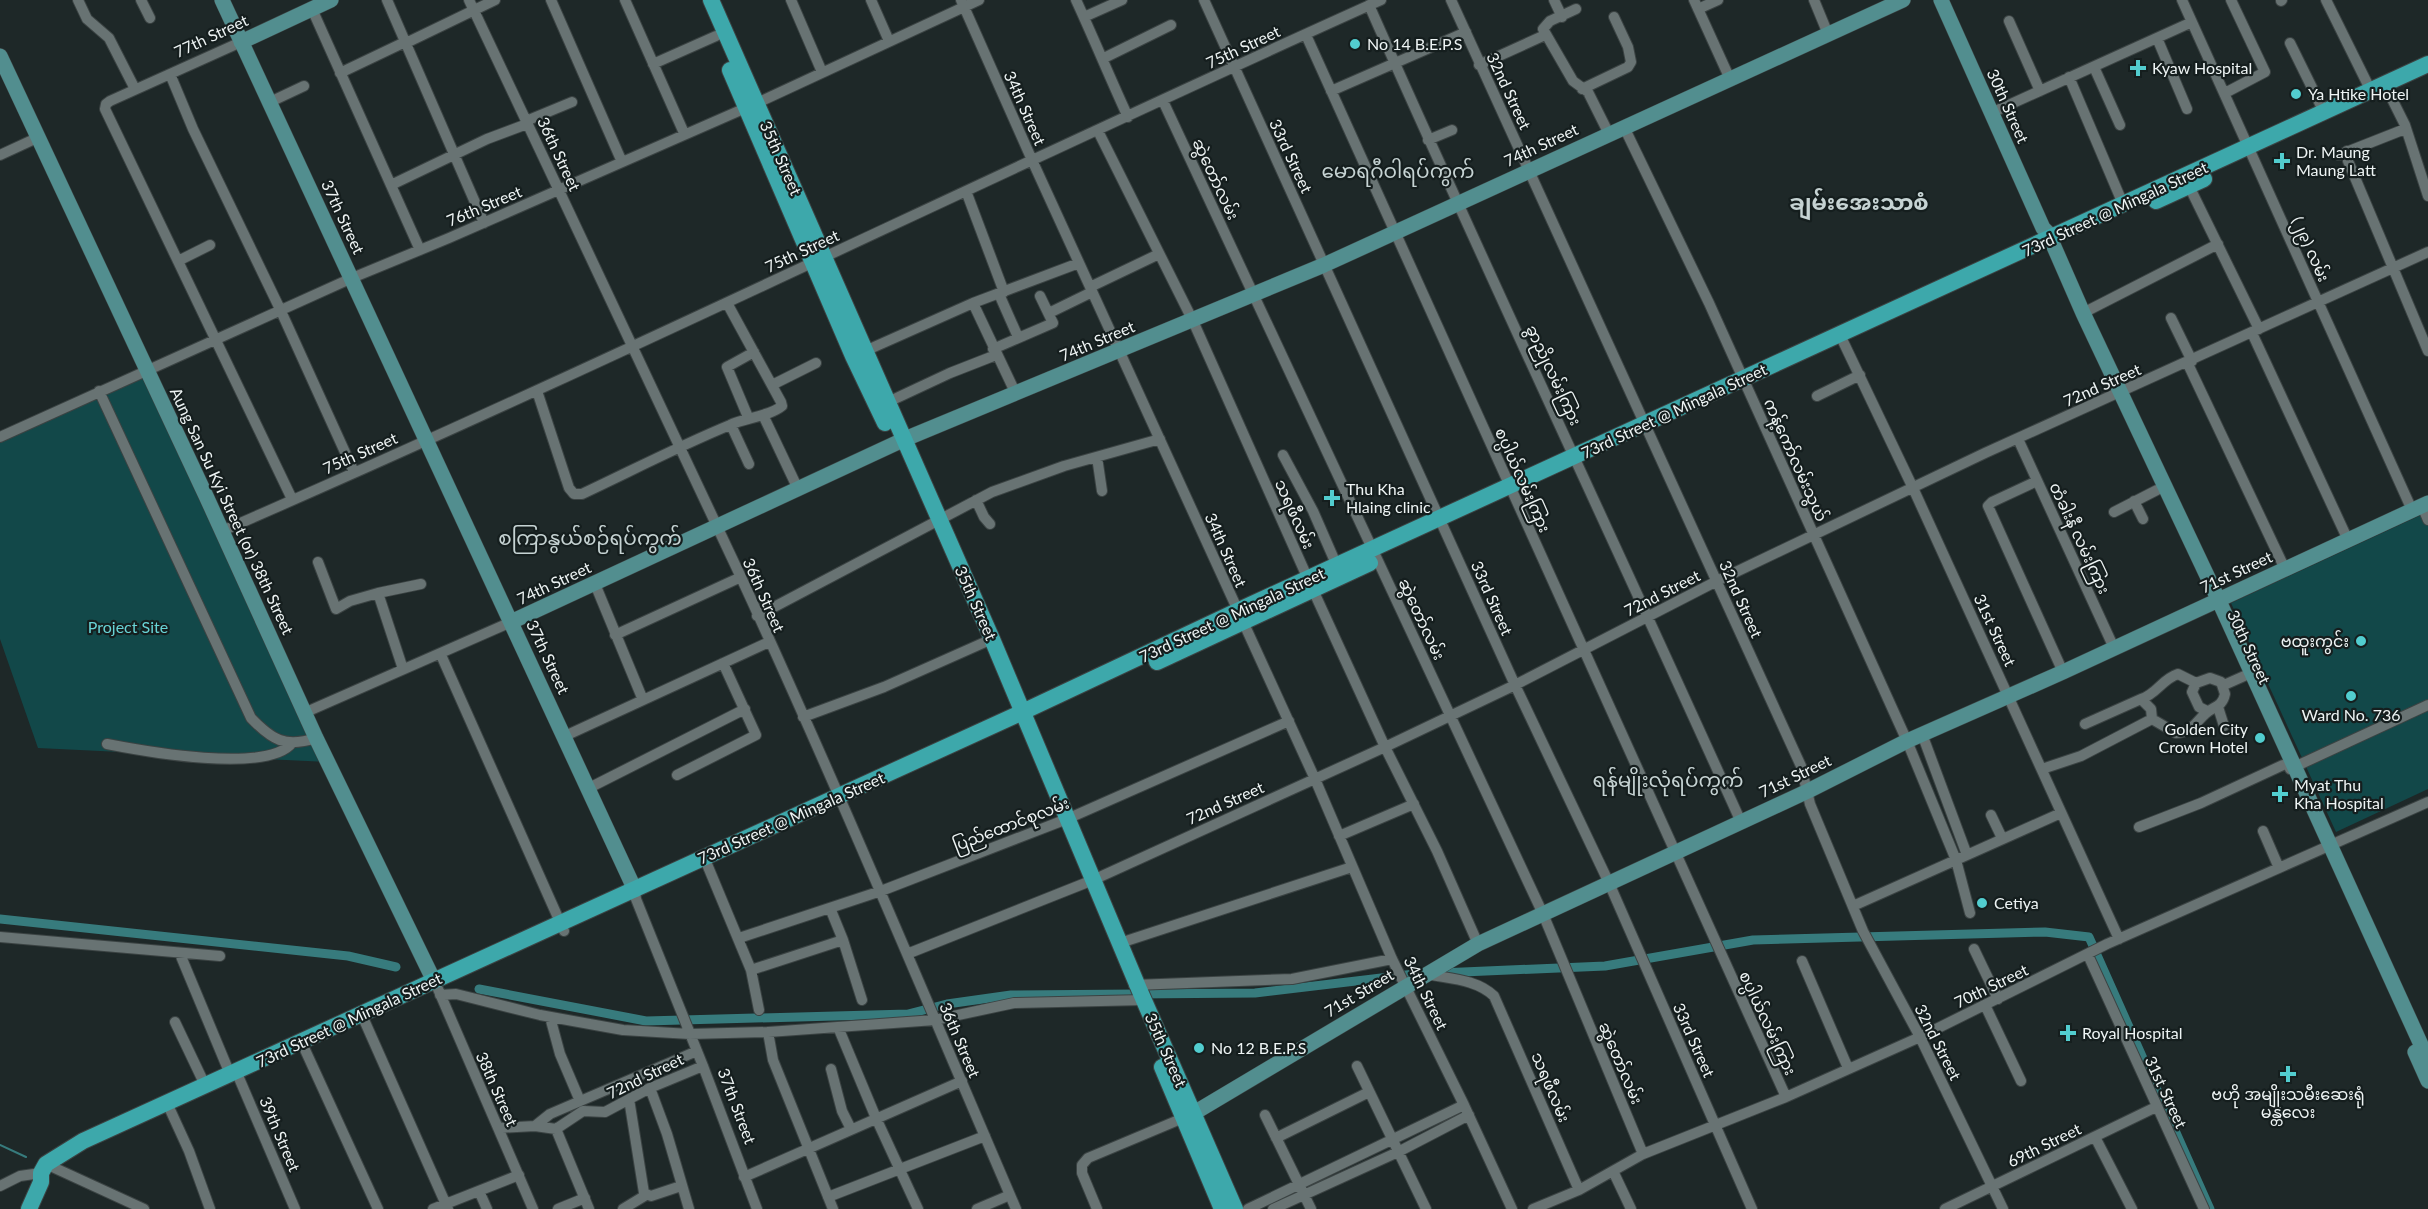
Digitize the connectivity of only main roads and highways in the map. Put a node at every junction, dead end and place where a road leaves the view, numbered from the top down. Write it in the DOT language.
graph roads {
  1 [pos="701,0"];
  2 [pos="711,0"];
  3 [pos="2428,64"];
  4 [pos="2428,75"];
  5 [pos="752,106"];
  6 [pos="2250,151"];
  7 [pos="2048,241"];
  8 [pos="850,331"];
  9 [pos="900,441"];
  10 [pos="1375,555"];
  11 [pos="1310,585"];
  12 [pos="1021,719"];
  13 [pos="1089,882"];
  14 [pos="1136,993"];
  15 [pos="236,1075"];
  16 [pos="170,1108"];
  17 [pos="1188,1116"];
  18 [pos="41,1186"];
  19 [pos="1222,1209"];
  20 [pos="1235,1209"];
  1 -- 5 [label="main road, 35th Street"];
  2 -- 5 [label="main road, 35th Street"];
  3 -- 6 [label="main road, 73rd Street @ Mingala Street"];
  4 -- 6 [label="main road, 73rd Street @ Mingala Street"];
  5 -- 8 [label="main road, 35th Street"];
  6 -- 7 [label="main road, 73rd Street @ Mingala Street"];
  6 -- 7 [label="main road, 73rd Street @ Mingala Street"];
  7 -- 10 [label="main road, 73rd Street @ Mingala Street"];
  8 -- 9 [label="main road, 35th Street"];
  8 -- 9 [label="main road, 35th Street"];
  9 -- 12 [label="main road, 35th Street"];
  10 -- 11 [label="main road, 73rd Street @ Mingala Street"];
  10 -- 11 [label="main road, 73rd Street @ Mingala Street"];
  11 -- 12 [label="main road, 73rd Street @ Mingala Street"];
  12 -- 13 [label="main road, 35th Street"];
  12 -- 15 [label="main road, 73rd Street @ Mingala Street"];
  13 -- 14 [label="main road, 35th Street"];
  13 -- 14 [label="main road, 35th Street"];
  14 -- 17 [label="main road, 35th Street"];
  15 -- 16 [label="main road, 73rd Street @ Mingala Street"];
  15 -- 16 [label="main road, 73rd Street @ Mingala Street"];
  16 -- 18 [label="main road, 73rd Street @ Mingala Street"];
  17 -- 19 [label="main road, 35th Street"];
  17 -- 20 [label="main road, 35th Street"];
}
